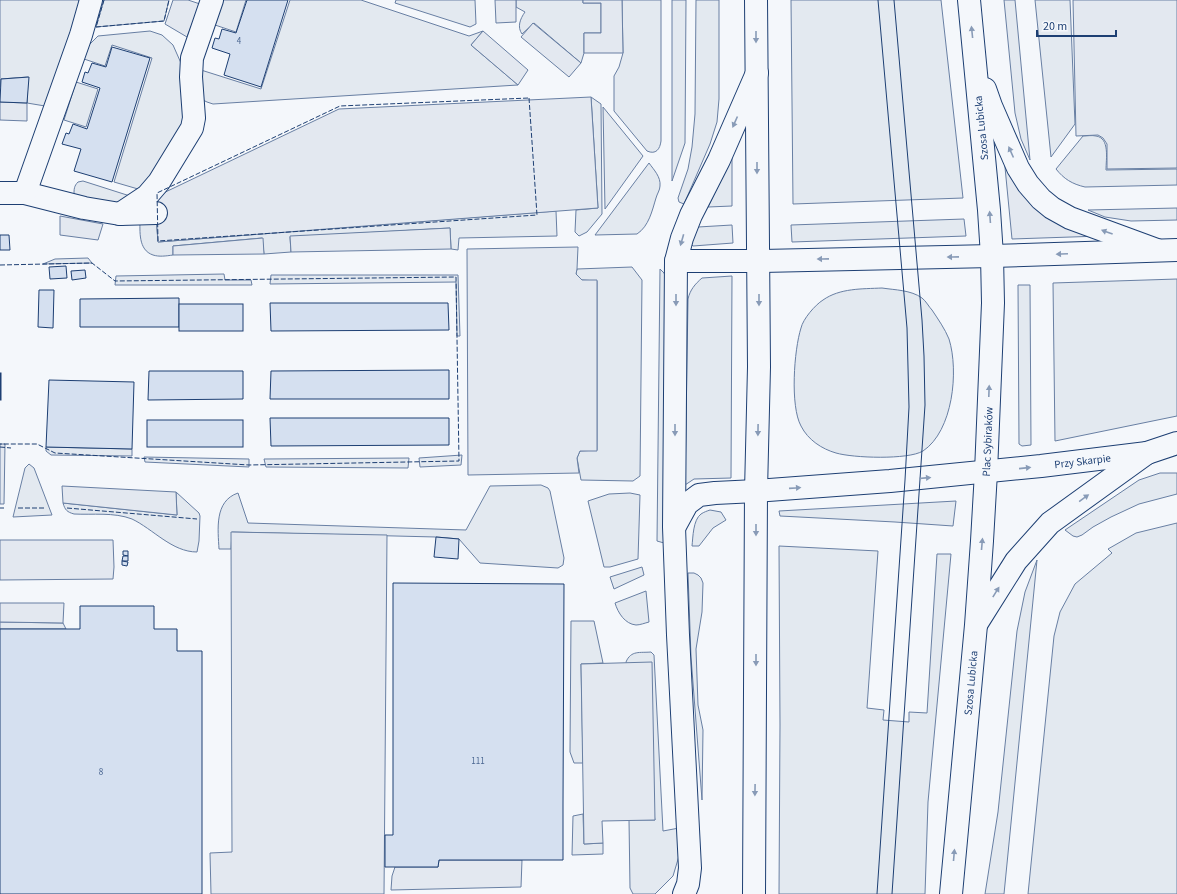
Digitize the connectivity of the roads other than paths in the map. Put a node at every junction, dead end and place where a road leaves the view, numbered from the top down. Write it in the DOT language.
graph roads {
  1 [pos="91,0"];
  2 [pos="212,0"];
  3 [pos="756,0"];
  4 [pos="969,0"];
  5 [pos="974,54"];
  6 [pos="757,73"];
  7 [pos="0,193"];
  8 [pos="24,193"];
  9 [pos="156,213"];
  10 [pos="120,214"];
  11 [pos="1167,250"];
  12 [pos="992,256"];
  13 [pos="676,261"];
  14 [pos="758,261"];
  15 [pos="1177,444"];
  16 [pos="1147,453"];
  17 [pos="986,472"];
  18 [pos="756,491"];
  19 [pos="674,527"];
  20 [pos="976,625"];
  21 [pos="684,894"];
  22 [pos="754,894"];
  23 [pos="951,894"];
  1 -- 8 [label="street"];
  2 -- 10 [label="street"];
  3 -- 6 [label="street, one-way"];
  5 -- 4 [label="street, Szosa Lubicka, one-way"];
  11 -- 5 [label="street, one-way"];
  12 -- 5 [label="street, Szosa Lubicka, one-way"];
  6 -- 13 [label="street, one-way"];
  6 -- 14 [label="street, one-way"];
  7 -- 8 [label="street"];
  8 -- 10 [label="street"];
  9 -- 10 [label="street"];
  11 -- 12 [label="street, one-way"];
  12 -- 14 [label="street, one-way"];
  17 -- 12 [label="street, Plac Sybiraków, one-way"];
  13 -- 14 [label="street"];
  13 -- 19 [label="street, one-way"];
  14 -- 18 [label="street, one-way"];
  15 -- 16 [label="street, Przy Skarpie"];
  17 -- 16 [label="street, Przy Skarpie, one-way"];
  20 -- 16 [label="street, one-way"];
  18 -- 17 [label="street, Plac Sybiraków, one-way"];
  20 -- 17 [label="street, Szosa Lubicka, one-way"];
  18 -- 19 [label="street, Plac Sybiraków"];
  18 -- 22 [label="street, one-way"];
  19 -- 21 [label="street"];
  23 -- 20 [label="street, Szosa Lubicka, one-way"];
}
